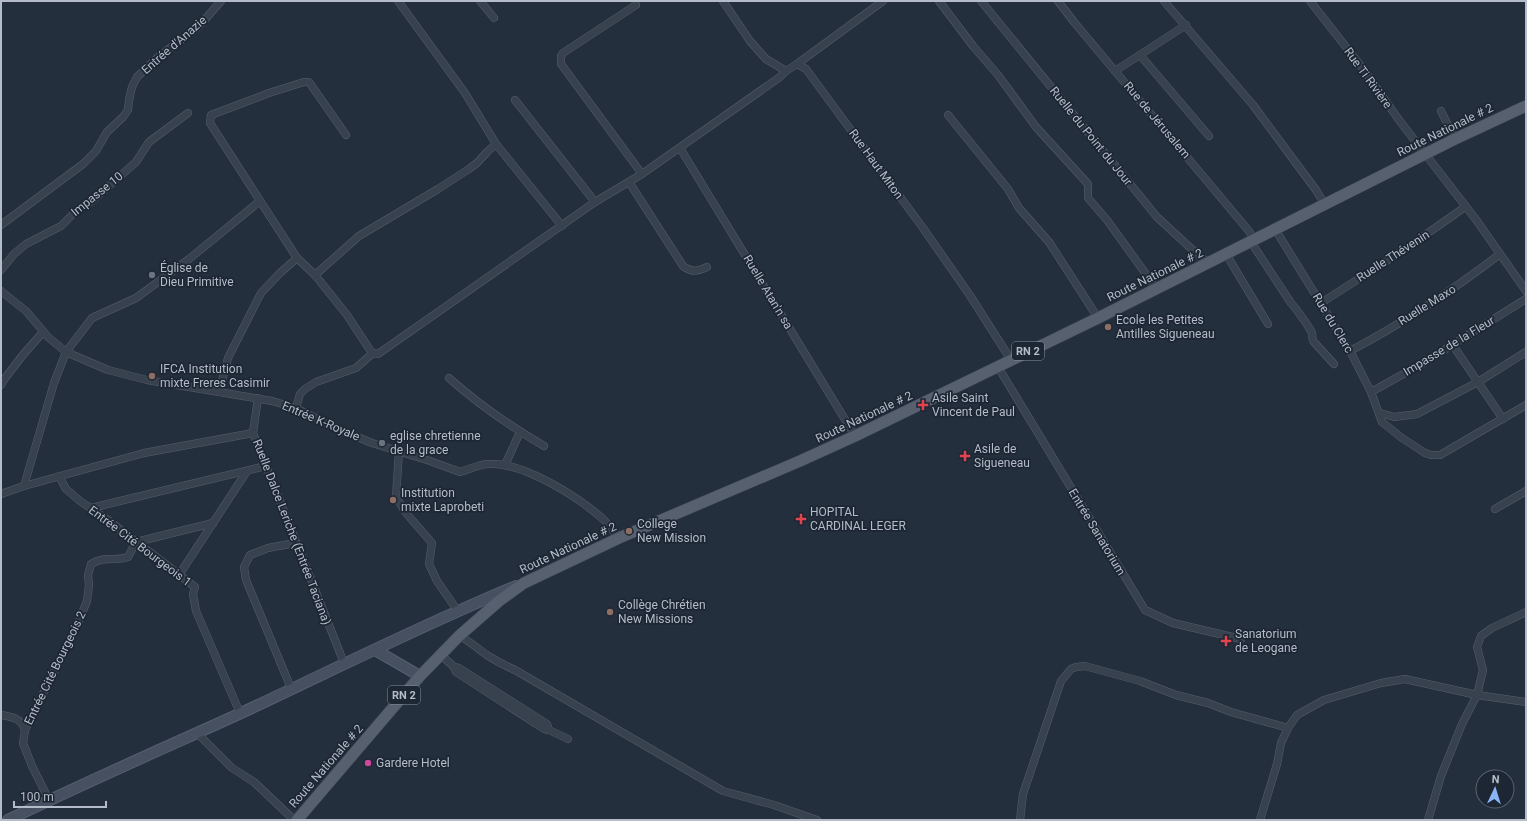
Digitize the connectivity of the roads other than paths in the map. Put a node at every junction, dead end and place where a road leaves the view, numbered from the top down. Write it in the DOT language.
graph roads {
  1 [pos="221,1"];
  2 [pos="480,1"];
  3 [pos="723,1"];
  4 [pos="883,1"];
  5 [pos="939,1"];
  6 [pos="981,1"];
  7 [pos="1058,1"];
  8 [pos="1164,1"];
  9 [pos="1310,1"];
  10 [pos="400,2"];
  11 [pos="636,5"];
  12 [pos="494,18"];
  13 [pos="1186,25"];
  14 [pos="1140,55"];
  15 [pos="797,64"];
  16 [pos="786,71"];
  17 [pos="1115,71"];
  18 [pos="515,100"];
  19 [pos="1526,106"];
  20 [pos="1441,111"];
  21 [pos="188,113"];
  22 [pos="948,115"];
  23 [pos="346,135"];
  24 [pos="1209,136"];
  25 [pos="1455,139"];
  26 [pos="496,144"];
  27 [pos="680,148"];
  28 [pos="1426,154"];
  29 [pos="642,174"];
  30 [pos="628,182"];
  31 [pos="260,201"];
  32 [pos="595,202"];
  33 [pos="1325,205"];
  34 [pos="1465,207"];
  35 [pos="1,225"];
  36 [pos="562,226"];
  37 [pos="1275,229"];
  38 [pos="1253,241"];
  39 [pos="1226,254"];
  40 [pos="1500,254"];
  41 [pos="297,258"];
  42 [pos="1209,262"];
  43 [pos="707,267"];
  44 [pos="1,270"];
  45 [pos="315,275"];
  46 [pos="1156,288"];
  47 [pos="1,291"];
  48 [pos="1526,291"];
  49 [pos="1526,299"];
  50 [pos="1321,303"];
  51 [pos="1098,318"];
  52 [pos="1268,324"];
  53 [pos="44,332"];
  54 [pos="1452,344"];
  55 [pos="1350,351"];
  56 [pos="66,352"];
  57 [pos="1526,352"];
  58 [pos="373,353"];
  59 [pos="1011,360"];
  60 [pos="1334,364"];
  61 [pos="998,367"];
  62 [pos="449,378"];
  63 [pos="1478,382"];
  64 [pos="1,386"];
  65 [pos="219,392"];
  66 [pos="1372,392"];
  67 [pos="258,398"];
  68 [pos="1526,405"];
  69 [pos="296,408"];
  70 [pos="1380,413"];
  71 [pos="1503,419"];
  72 [pos="520,432"];
  73 [pos="253,433"];
  74 [pos="855,436"];
  75 [pos="544,446"];
  76 [pos="399,451"];
  77 [pos="505,465"];
  78 [pos="266,466"];
  79 [pos="247,471"];
  80 [pos="59,476"];
  81 [pos="24,486"];
  82 [pos="1526,491"];
  83 [pos="1,494"];
  84 [pos="91,508"];
  85 [pos="1495,509"];
  86 [pos="213,523"];
  87 [pos="619,538"];
  88 [pos="136,542"];
  89 [pos="295,543"];
  90 [pos="179,575"];
  91 [pos="524,583"];
  92 [pos="457,610"];
  93 [pos="1526,612"];
  94 [pos="459,636"];
  95 [pos="1241,639"];
  96 [pos="375,650"];
  97 [pos="440,655"];
  98 [pos="344,663"];
  99 [pos="420,676"];
  100 [pos="292,688"];
  101 [pos="1477,695"];
  102 [pos="1526,702"];
  103 [pos="240,713"];
  104 [pos="1,715"];
  105 [pos="1288,728"];
  106 [pos="25,730"];
  107 [pos="197,733"];
  108 [pos="568,739"];
  109 [pos="49,800"];
  110 [pos="16,819"];
  111 [pos="295,820"];
  112 [pos="817,820"];
  113 [pos="1020,820"];
  114 [pos="1260,820"];
  115 [pos="1428,820"];
  1 -- 35 [label="street, Entrée d'Anazie"];
  2 -- 12 [label="street"];
  3 -- 16 [label="street"];
  4 -- 15 [label="street"];
  5 -- 46 [label="street"];
  6 -- 42 [label="street, Ruelle du Point du Jour"];
  7 -- 17 [label="street, Rue de Jérusalem"];
  8 -- 13 [label="street"];
  9 -- 28 [label="street, Rue Ti Rivière"];
  10 -- 26 [label="street"];
  11 -- 29 [label="street"];
  13 -- 14 [label="street"];
  13 -- 33 [label="street"];
  14 -- 17 [label="street"];
  14 -- 24 [label="street"];
  15 -- 16 [label="street"];
  15 -- 59 [label="street, Rue Haut Miton"];
  16 -- 27 [label="street"];
  17 -- 38 [label="street, Rue de Jérusalem"];
  18 -- 32 [label="street"];
  19 -- 25 [label="main road, Route Nationale # 2 / RN 2"];
  20 -- 25 [label="street"];
  21 -- 44 [label="street, Impasse 10"];
  22 -- 51 [label="street"];
  23 -- 31 [label="street"];
  25 -- 28 [label="main road, Route Nationale # 2 / RN 2"];
  26 -- 36 [label="street"];
  26 -- 45 [label="street"];
  27 -- 29 [label="street"];
  27 -- 74 [label="street, Ruelle Atan'n sa"];
  28 -- 33 [label="main road, Route Nationale # 2 / RN 2"];
  28 -- 34 [label="street, Rue Ti Rivière"];
  29 -- 30 [label="street"];
  30 -- 32 [label="street"];
  30 -- 43 [label="street"];
  31 -- 41 [label="street"];
  31 -- 56 [label="street"];
  32 -- 36 [label="street"];
  33 -- 37 [label="main road, Route Nationale # 2 / RN 2"];
  34 -- 40 [label="street, Rue Ti Rivière"];
  34 -- 50 [label="street, Ruelle Thévenin"];
  36 -- 58 [label="street"];
  37 -- 38 [label="main road, Route Nationale # 2 / RN 2"];
  37 -- 50 [label="street, Rue du Clerc"];
  38 -- 39 [label="main road, Route Nationale # 2 / RN 2"];
  38 -- 60 [label="street, Rue de Jérusalem"];
  39 -- 42 [label="main road, Route Nationale # 2 / RN 2"];
  39 -- 52 [label="street"];
  40 -- 48 [label="street, Rue Ti Rivière"];
  40 -- 55 [label="street, Ruelle Maxo"];
  41 -- 45 [label="street"];
  41 -- 65 [label="street"];
  42 -- 46 [label="main road, Route Nationale # 2 / RN 2"];
  45 -- 58 [label="street"];
  46 -- 51 [label="main road, Route Nationale # 2 / RN 2"];
  47 -- 53 [label="street, Entrée K-Royale"];
  49 -- 54 [label="street, Impasse de la Fleur"];
  50 -- 55 [label="street, Rue du Clerc"];
  51 -- 59 [label="main road, Route Nationale # 2 / RN 2"];
  53 -- 56 [label="street, Entrée K-Royale"];
  53 -- 64 [label="street"];
  54 -- 63 [label="street"];
  54 -- 66 [label="street, Impasse de la Fleur"];
  55 -- 66 [label="street, Rue du Clerc"];
  56 -- 65 [label="street, Entrée K-Royale"];
  56 -- 81 [label="street"];
  57 -- 63 [label="street"];
  58 -- 69 [label="street"];
  59 -- 61 [label="main road, Route Nationale # 2 / RN 2"];
  61 -- 74 [label="main road, Route Nationale # 2 / RN 2"];
  61 -- 95 [label="street, Entrée Sanatorium"];
  62 -- 72 [label="street"];
  63 -- 70 [label="street"];
  63 -- 71 [label="street"];
  65 -- 67 [label="street, Entrée K-Royale"];
  66 -- 70 [label="street, Rue du Clerc"];
  67 -- 69 [label="street, Entrée K-Royale"];
  67 -- 73 [label="street, Ruelle Dalce Leriche (Entrée Taciana)"];
  68 -- 71 [label="street"];
  69 -- 76 [label="street, Entrée K-Royale"];
  70 -- 71 [label="street, Rue du Clerc"];
  72 -- 75 [label="street"];
  72 -- 77 [label="street"];
  73 -- 78 [label="street, Ruelle Dalce Leriche (Entrée Taciana)"];
  73 -- 80 [label="street"];
  74 -- 87 [label="main road, Route Nationale # 2 / RN 2"];
  76 -- 77 [label="street, Entrée K-Royale"];
  76 -- 92 [label="street"];
  77 -- 87 [label="street, Entrée K-Royale"];
  78 -- 79 [label="street"];
  78 -- 89 [label="street, Ruelle Dalce Leriche (Entrée Taciana)"];
  79 -- 84 [label="street"];
  79 -- 86 [label="street"];
  80 -- 81 [label="street"];
  80 -- 84 [label="street, Entrée Cité Bourgeois 1"];
  81 -- 83 [label="street"];
  82 -- 85 [label="street"];
  84 -- 88 [label="street, Entrée Cité Bourgeois 1"];
  86 -- 88 [label="street"];
  86 -- 90 [label="street"];
  87 -- 91 [label="main road, Route Nationale # 2 / RN 2"];
  88 -- 90 [label="street, Entrée Cité Bourgeois 1"];
  88 -- 106 [label="street, Entrée Cité Bourgeois 2"];
  89 -- 98 [label="street, Ruelle Dalce Leriche (Entrée Taciana)"];
  89 -- 100 [label="street"];
  90 -- 103 [label="street, Entrée Cité Bourgeois 1"];
  91 -- 92 [label="main road"];
  91 -- 94 [label="main road, Route Nationale # 2 / RN 2"];
  92 -- 96 [label="main road"];
  93 -- 101 [label="street"];
  94 -- 97 [label="main road, Route Nationale # 2 / RN 2"];
  94 -- 112 [label="street"];
  96 -- 98 [label="main road"];
  96 -- 99 [label="main road"];
  97 -- 99 [label="main road, Route Nationale # 2 / RN 2"];
  97 -- 108 [label="street"];
  98 -- 100 [label="main road"];
  99 -- 111 [label="main road, Route Nationale # 2 / RN 2"];
  100 -- 103 [label="main road"];
  101 -- 102 [label="street"];
  101 -- 105 [label="street"];
  101 -- 115 [label="street"];
  103 -- 107 [label="main road"];
  104 -- 106 [label="street"];
  105 -- 113 [label="street"];
  105 -- 114 [label="street"];
  106 -- 109 [label="street, Entrée Cité Bourgeois 2"];
  107 -- 109 [label="main road"];
  107 -- 111 [label="street"];
  109 -- 110 [label="main road"];
}
